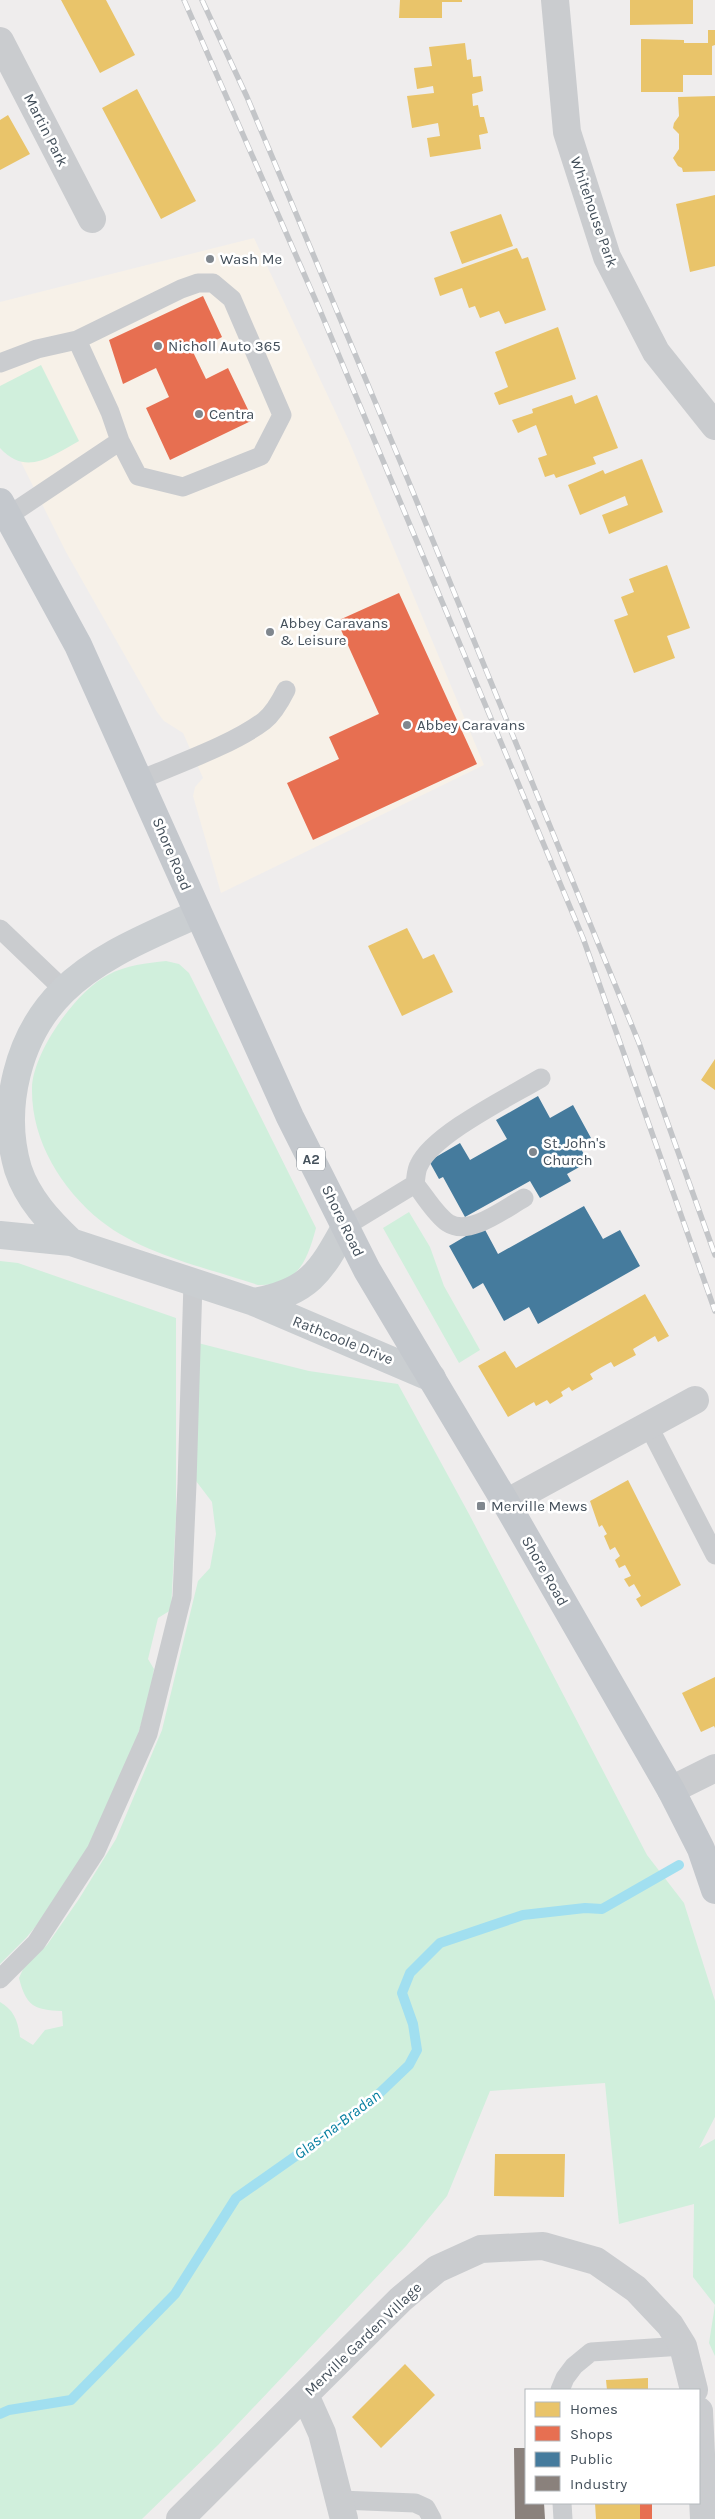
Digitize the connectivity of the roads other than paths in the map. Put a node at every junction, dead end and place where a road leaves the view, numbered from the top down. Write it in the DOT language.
graph roads {
  1 [pos="555,0"];
  2 [pos="3,54"];
  3 [pos="92,219"];
  4 [pos="77,340"];
  5 [pos="0,363"];
  6 [pos="715,426"];
  7 [pos="120,441"];
  8 [pos="4,509"];
  9 [pos="286,690"];
  10 [pos="140,780"];
  11 [pos="197,914"];
  12 [pos="0,929"];
  13 [pos="64,990"];
  14 [pos="541,1078"];
  15 [pos="6,1156"];
  16 [pos="415,1184"];
  17 [pos="524,1198"];
  18 [pos="346,1226"];
  19 [pos="0,1235"];
  20 [pos="70,1242"];
  21 [pos="192,1282"];
  22 [pos="254,1302"];
  23 [pos="432,1378"];
  24 [pos="695,1400"];
  25 [pos="648,1425"];
  26 [pos="506,1502"];
  27 [pos="715,1555"];
  28 [pos="715,1768"];
  29 [pos="671,1790"];
  30 [pos="707,1868"];
  31 [pos="0,1980"];
  32 [pos="683,2346"];
  33 [pos="560,2389"];
  34 [pos="694,2389"];
  35 [pos="305,2395"];
  36 [pos="700,2433"];
  37 [pos="562,2504"];
  38 [pos="342,2510"];
  39 [pos="180,2519"];
  40 [pos="432,2519"];
  41 [pos="563,2519"];
  42 [pos="704,2519"];
  1 -- 6 [label="street, Whitehouse Park"];
  2 -- 3 [label="street, Martin Park"];
  4 -- 5 [label="lane"];
  4 -- 7 [label="lane"];
  4 -- 7 [label="lane"];
  7 -- 8 [label="lane"];
  8 -- 10 [label="main road, Shore Road / A2"];
  9 -- 10 [label="lane"];
  10 -- 11 [label="main road, Shore Road / A2"];
  11 -- 13 [label="street, Rathcoole Drive"];
  11 -- 18 [label="main road, Shore Road / A2"];
  12 -- 13 [label="lane"];
  13 -- 15 [label="street, Rathcoole Drive"];
  14 -- 16 [label="lane"];
  15 -- 20 [label="street, Rathcoole Drive"];
  16 -- 17 [label="lane"];
  16 -- 18 [label="lane"];
  18 -- 22 [label="street, Rathcoole Drive"];
  18 -- 23 [label="main road, Shore Road / A2"];
  19 -- 20 [label="street, Rathcoole Drive"];
  20 -- 21 [label="street, Rathcoole Drive"];
  21 -- 22 [label="street, Rathcoole Drive"];
  21 -- 31 [label="lane"];
  22 -- 23 [label="street, Rathcoole Drive"];
  23 -- 26 [label="main road, Shore Road / A2"];
  24 -- 25 [label="street"];
  25 -- 26 [label="street"];
  25 -- 27 [label="lane"];
  26 -- 29 [label="main road, Shore Road / A2"];
  28 -- 29 [label="street"];
  29 -- 30 [label="main road, Shore Road / A2"];
  32 -- 33 [label="lane"];
  32 -- 34 [label="street, Merville Garden Village"];
  32 -- 35 [label="street, Merville Garden Village"];
  35 -- 38 [label="street"];
  35 -- 39 [label="street, Merville Garden Village"];
  36 -- 42 [label="street"];
  37 -- 41 [label="lane"];
  38 -- 40 [label="lane"];
}
